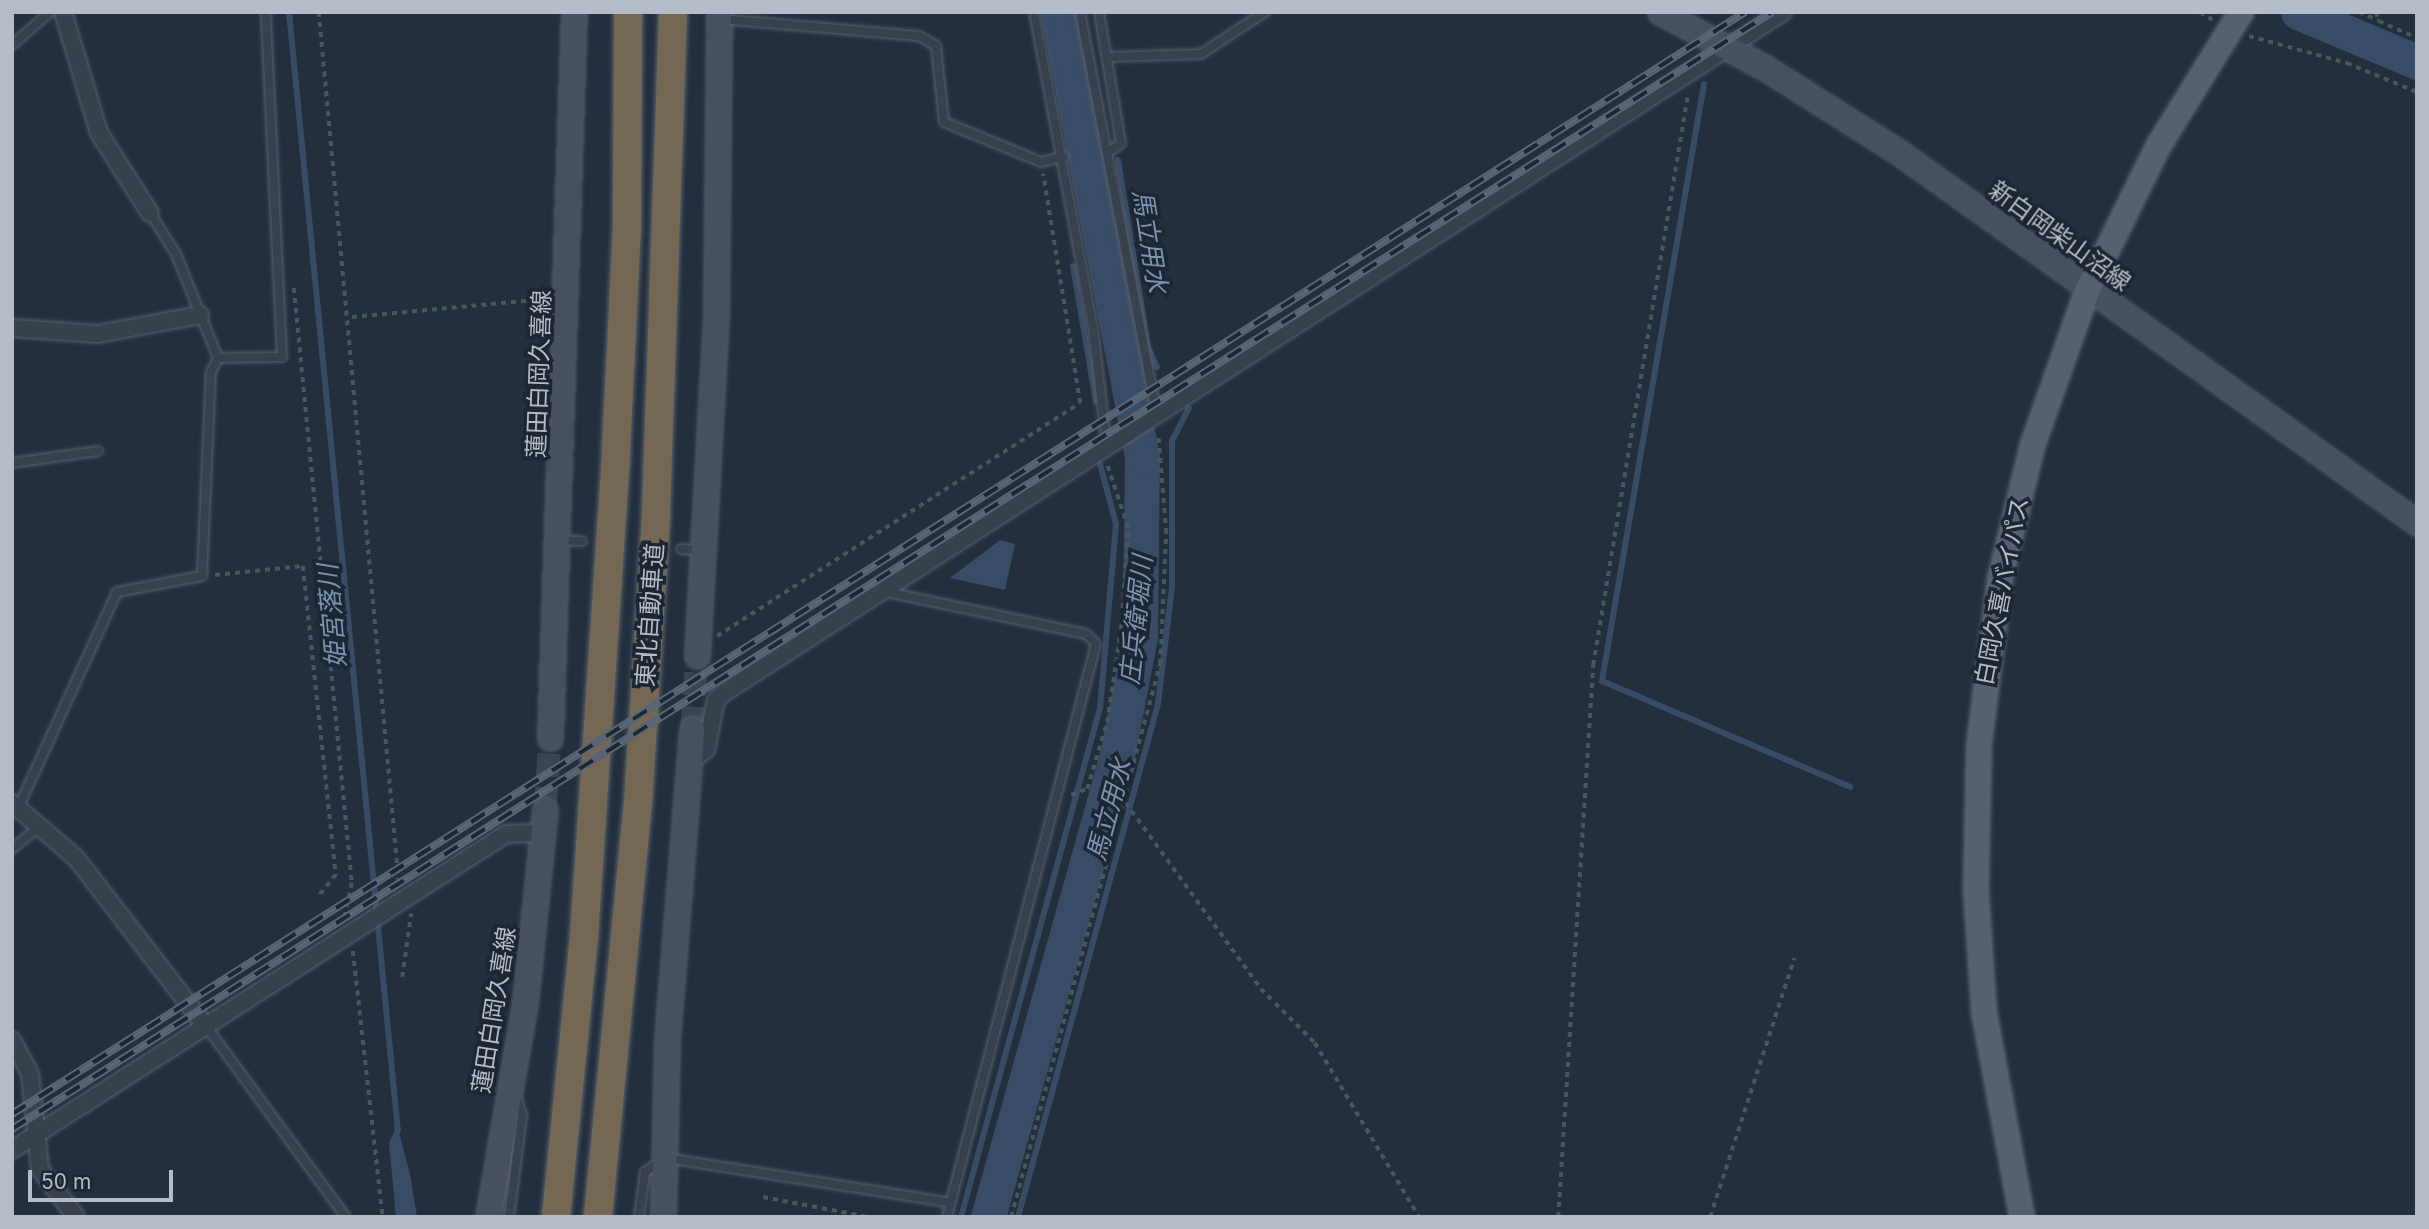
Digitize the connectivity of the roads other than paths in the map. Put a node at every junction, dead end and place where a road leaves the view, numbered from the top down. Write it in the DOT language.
graph roads {
  1 [pos="50,12"];
  2 [pos="63,12"];
  3 [pos="266,12"];
  4 [pos="574,12"];
  5 [pos="628,12"];
  6 [pos="673,12"];
  7 [pos="1034,12"];
  8 [pos="1080,12"];
  9 [pos="1099,12"];
  10 [pos="1265,12"];
  11 [pos="1660,12"];
  12 [pos="1783,12"];
  13 [pos="719,16"];
  14 [pos="2236,20"];
  15 [pos="12,45"];
  16 [pos="1726,47"];
  17 [pos="1108,57"];
  18 [pos="1107,153"];
  19 [pos="1063,157"];
  20 [pos="150,213"];
  21 [pos="2088,289"];
  22 [pos="200,315"];
  23 [pos="12,328"];
  24 [pos="218,358"];
  25 [pos="1153,420"];
  26 [pos="1112,445"];
  27 [pos="98,451"];
  28 [pos="12,463"];
  29 [pos="2417,523"];
  30 [pos="881,591"];
  31 [pos="697,656"];
  32 [pos="692,729"];
  33 [pos="550,738"];
  34 [pos="691,760"];
  35 [pos="15,805"];
  36 [pos="544,822"];
  37 [pos="42,824"];
  38 [pos="12,849"];
  39 [pos="204,1024"];
  40 [pos="12,1040"];
  41 [pos="511,1083"];
  42 [pos="34,1137"];
  43 [pos="12,1150"];
  44 [pos="666,1158"];
  45 [pos="948,1202"];
  46 [pos="76,1217"];
  47 [pos="346,1217"];
  48 [pos="488,1217"];
  49 [pos="509,1217"];
  50 [pos="556,1217"];
  51 [pos="598,1217"];
  52 [pos="639,1217"];
  53 [pos="663,1217"];
  54 [pos="947,1217"];
  55 [pos="2022,1217"];
  1 -- 15 [label="lane"];
  2 -- 20 [label="street"];
  3 -- 24 [label="lane"];
  4 -- 33 [label="street, 蓮田白岡久喜線"];
  5 -- 50 [label="highway, 東北自動車道"];
  6 -- 51 [label="highway, 東北自動車道"];
  7 -- 19 [label="lane"];
  8 -- 18 [label="lane"];
  9 -- 17 [label="lane"];
  10 -- 17 [label="lane"];
  11 -- 16 [label="street, 新白岡柴山沼線"];
  12 -- 16 [label="street"];
  13 -- 19 [label="lane"];
  13 -- 31 [label="street"];
  14 -- 21 [label="main road, 白岡久喜バイパス"];
  16 -- 21 [label="street, 新白岡柴山沼線"];
  16 -- 25 [label="street"];
  17 -- 18 [label="lane"];
  18 -- 25 [label="lane"];
  19 -- 26 [label="lane"];
  20 -- 22 [label="lane"];
  21 -- 29 [label="street, 新白岡柴山沼線"];
  21 -- 55 [label="main road, 白岡久喜バイパス"];
  22 -- 23 [label="street"];
  22 -- 24 [label="lane"];
  24 -- 35 [label="lane"];
  25 -- 26 [label="street"];
  26 -- 30 [label="street"];
  27 -- 28 [label="lane"];
  30 -- 34 [label="street"];
  30 -- 45 [label="lane"];
  32 -- 34 [label="street"];
  34 -- 44 [label="street"];
  35 -- 37 [label="street"];
  36 -- 39 [label="street"];
  36 -- 41 [label="street, 蓮田白岡久喜線"];
  37 -- 38 [label="lane"];
  37 -- 39 [label="street"];
  39 -- 42 [label="street"];
  39 -- 47 [label="lane"];
  40 -- 42 [label="street"];
  41 -- 48 [label="street, 蓮田白岡久喜線"];
  41 -- 49 [label="lane"];
  42 -- 43 [label="street"];
  42 -- 46 [label="street"];
  44 -- 45 [label="lane"];
  44 -- 52 [label="lane"];
  44 -- 53 [label="street"];
  45 -- 54 [label="lane"];
}
